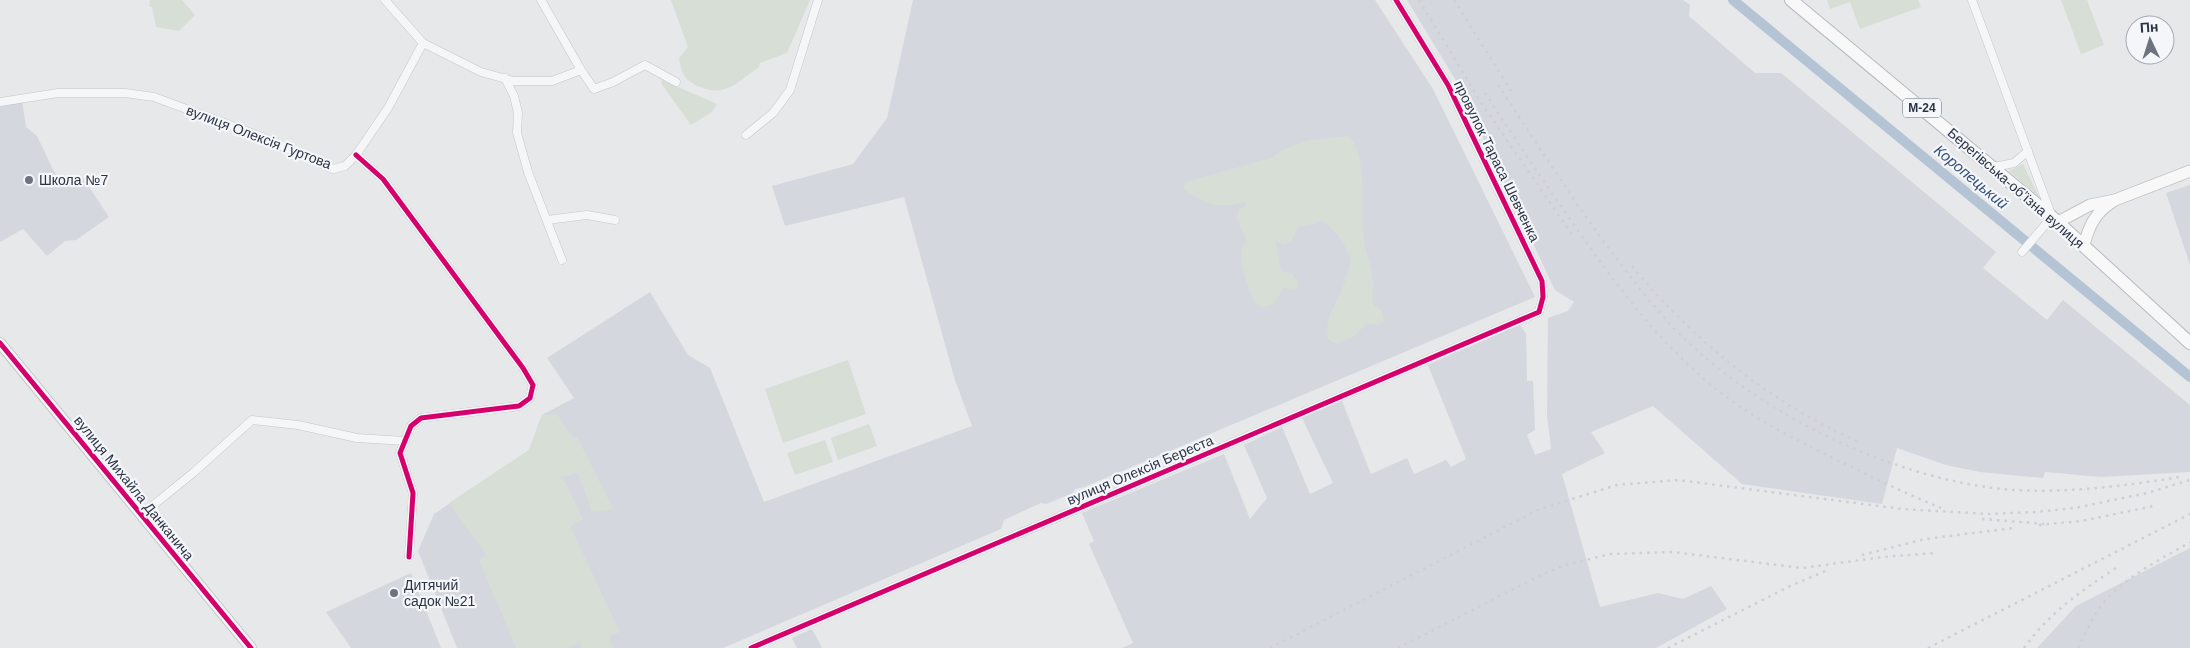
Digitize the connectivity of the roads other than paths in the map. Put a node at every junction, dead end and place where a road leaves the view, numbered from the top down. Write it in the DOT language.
graph roads {
  1 [pos="385,0"];
  2 [pos="541,0"];
  3 [pos="818,0"];
  4 [pos="1396,0"];
  5 [pos="1791,0"];
  6 [pos="1972,0"];
  7 [pos="423,43"];
  8 [pos="581,70"];
  9 [pos="505,78"];
  10 [pos="676,82"];
  11 [pos="0,102"];
  12 [pos="746,135"];
  13 [pos="2028,151"];
  14 [pos="356,155"];
  15 [pos="1994,167"];
  16 [pos="2190,171"];
  17 [pos="2115,200"];
  18 [pos="547,220"];
  19 [pos="615,220"];
  20 [pos="2055,220"];
  21 [pos="2084,245"];
  22 [pos="2024,250"];
  23 [pos="562,260"];
  24 [pos="1539,312"];
  25 [pos="0,343"];
  26 [pos="2190,343"];
  27 [pos="405,441"];
  28 [pos="141,515"];
  29 [pos="409,557"];
  30 [pos="250,648"];
  31 [pos="751,648"];
  1 -- 7 [label="street"];
  2 -- 8 [label="street"];
  3 -- 12 [label="street"];
  4 -- 24 [label="street, провулок Тараса Шевченка"];
  5 -- 15 [label="highway, Берегівська-обʼїзна вулиця / М-24"];
  6 -- 13 [label="street"];
  7 -- 9 [label="street"];
  7 -- 14 [label="street, вулиця Олексія Гуртова"];
  8 -- 9 [label="street"];
  8 -- 10 [label="street"];
  9 -- 18 [label="street"];
  11 -- 14 [label="street, вулиця Олексія Гуртова"];
  13 -- 15 [label="street"];
  13 -- 20 [label="street"];
  14 -- 27 [label="street"];
  15 -- 20 [label="highway, Берегівська-обʼїзна вулиця / М-24"];
  16 -- 17 [label="main road"];
  17 -- 20 [label="main road"];
  17 -- 21 [label="main road"];
  18 -- 19 [label="street"];
  18 -- 23 [label="street"];
  20 -- 21 [label="highway, Берегівська-обʼїзна вулиця / М-24"];
  20 -- 22 [label="street"];
  21 -- 26 [label="highway, Берегівська-обʼїзна вулиця / М-24"];
  24 -- 31 [label="street, вулиця Олексія Береста"];
  25 -- 28 [label="street, вулиця Михайла Данканича"];
  27 -- 28 [label="street"];
  27 -- 29 [label="street"];
  28 -- 30 [label="street, вулиця Михайла Данканича"];
}
